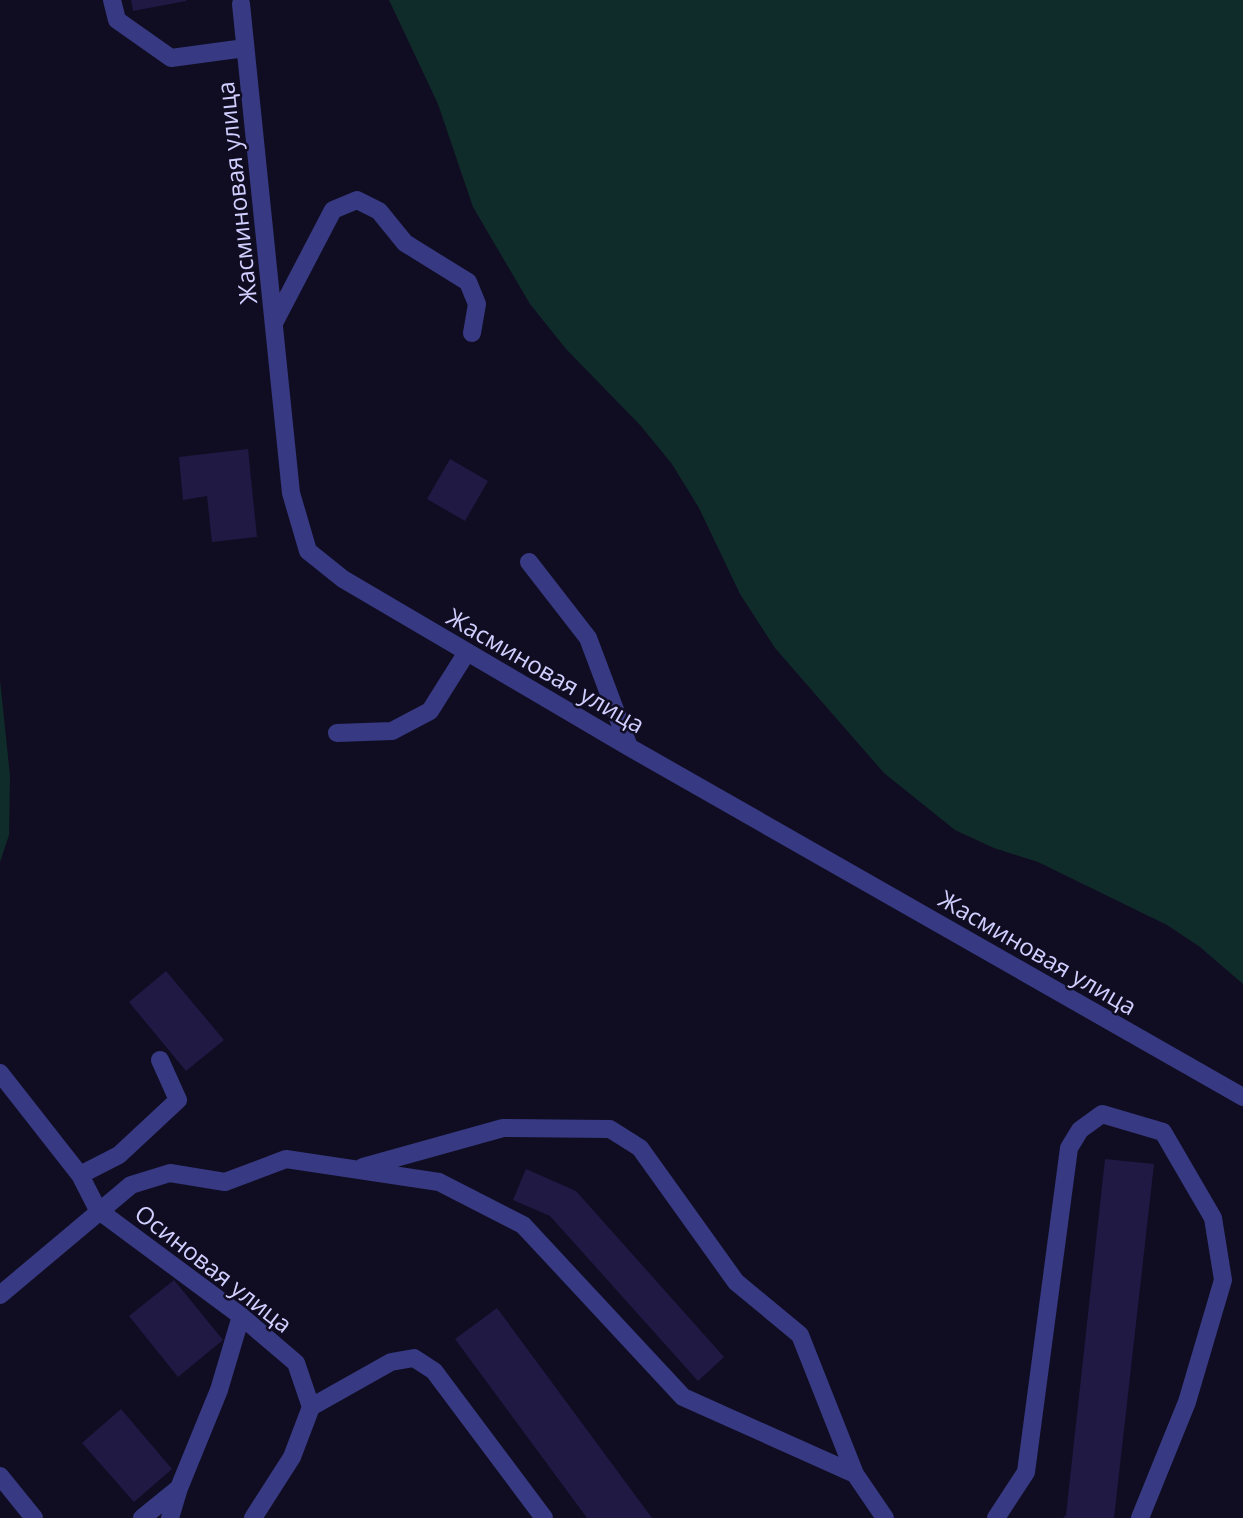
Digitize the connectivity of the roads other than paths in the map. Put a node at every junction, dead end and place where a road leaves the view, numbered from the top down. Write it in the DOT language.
graph roads {
  1 [pos="112,0"];
  2 [pos="242,4"];
  3 [pos="245,48"];
  4 [pos="274,323"];
  5 [pos="472,333"];
  6 [pos="529,562"];
  7 [pos="467,652"];
  8 [pos="337,733"];
  9 [pos="629,747"];
  10 [pos="160,1060"];
  11 [pos="0,1073"];
  12 [pos="1243,1097"];
  13 [pos="355,1169"];
  14 [pos="80,1175"];
  15 [pos="99,1210"];
  16 [pos="0,1295"];
  17 [pos="241,1316"];
  18 [pos="311,1407"];
  19 [pos="855,1474"];
  20 [pos="0,1476"];
  21 [pos="179,1488"];
  22 [pos="34,1518"];
  23 [pos="142,1518"];
  24 [pos="170,1518"];
  25 [pos="253,1518"];
  26 [pos="544,1518"];
  27 [pos="886,1518"];
  28 [pos="996,1518"];
  29 [pos="1140,1518"];
  1 -- 3 [label="street"];
  2 -- 3 [label="street, Жасминовая улица"];
  3 -- 4 [label="street, Жасминовая улица"];
  4 -- 5 [label="street"];
  4 -- 7 [label="street, Жасминовая улица"];
  6 -- 9 [label="street"];
  7 -- 8 [label="street"];
  7 -- 9 [label="street, Жасминовая улица"];
  9 -- 12 [label="street, Жасминовая улица"];
  10 -- 14 [label="street"];
  11 -- 14 [label="street, Осиновая улица"];
  13 -- 15 [label="street"];
  13 -- 19 [label="street"];
  13 -- 19 [label="street"];
  14 -- 15 [label="street, Осиновая улица"];
  15 -- 16 [label="street"];
  15 -- 17 [label="street, Осиновая улица"];
  17 -- 18 [label="street, Осиновая улица"];
  17 -- 21 [label="street"];
  18 -- 25 [label="street"];
  18 -- 26 [label="street"];
  19 -- 27 [label="street"];
  20 -- 22 [label="street"];
  21 -- 23 [label="street"];
  21 -- 24 [label="street"];
  28 -- 29 [label="street"];
}
